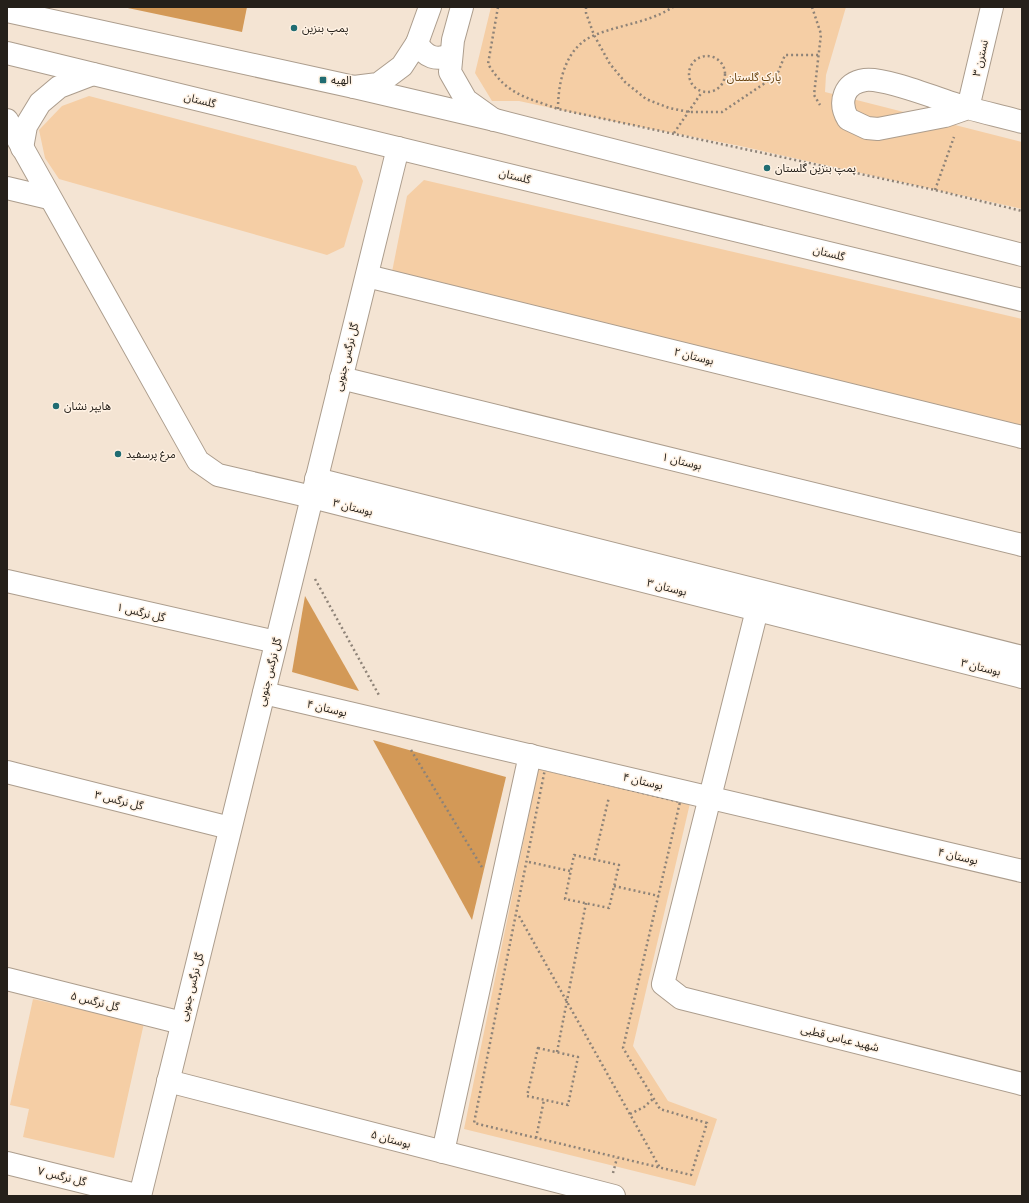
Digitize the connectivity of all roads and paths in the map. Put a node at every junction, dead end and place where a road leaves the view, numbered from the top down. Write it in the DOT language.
graph roads {
  1 [pos="430,7"];
  2 [pos="462,7"];
  3 [pos="498,7"];
  4 [pos="586,7"];
  5 [pos="673,7"];
  6 [pos="992,7"];
  7 [pos="7,10"];
  8 [pos="594,35"];
  9 [pos="417,43"];
  10 [pos="7,53"];
  11 [pos="451,54"];
  12 [pos="819,55"];
  13 [pos="93,74"];
  14 [pos="354,87"];
  15 [pos="702,92"];
  16 [pos="968,108"];
  17 [pos="558,109"];
  18 [pos="689,112"];
  19 [pos="7,120"];
  20 [pos="495,120"];
  21 [pos="1022,122"];
  22 [pos="674,133"];
  23 [pos="955,133"];
  24 [pos="22,148"];
  25 [pos="398,148"];
  26 [pos="7,188"];
  27 [pos="935,190"];
  28 [pos="49,198"];
  29 [pos="1022,211"];
  30 [pos="1022,255"];
  31 [pos="367,276"];
  32 [pos="1022,300"];
  33 [pos="341,378"];
  34 [pos="1022,437"];
  35 [pos="314,488"];
  36 [pos="1022,545"];
  37 [pos="7,581"];
  38 [pos="757,610"];
  39 [pos="276,642"];
  40 [pos="1022,657"];
  41 [pos="1022,677"];
  42 [pos="264,693"];
  43 [pos="530,755"];
  44 [pos="7,772"];
  45 [pos="612,785"];
  46 [pos="711,796"];
  47 [pos="230,828"];
  48 [pos="594,860"];
  49 [pos="526,861"];
  50 [pos="571,871"];
  51 [pos="1022,871"];
  52 [pos="614,886"];
  53 [pos="658,896"];
  54 [pos="684,901"];
  55 [pos="586,903"];
  56 [pos="516,912"];
  57 [pos="7,979"];
  58 [pos="567,1002"];
  59 [pos="182,1022"];
  60 [pos="557,1052"];
  61 [pos="168,1081"];
  62 [pos="1022,1084"];
  63 [pos="654,1098"];
  64 [pos="544,1100"];
  65 [pos="630,1114"];
  66 [pos="536,1138"];
  67 [pos="443,1152"];
  68 [pos="7,1163"];
  69 [pos="660,1168"];
  70 [pos="140,1196"];
  71 [pos="614,1196"];
  1 -- 9 [label="street"];
  2 -- 11 [label="street"];
  3 -- 17 [label="path"];
  4 -- 8 [label="path"];
  5 -- 8 [label="path"];
  6 -- 16 [label="street, نسترن ۳"];
  7 -- 14 [label="street"];
  8 -- 17 [label="path"];
  8 -- 18 [label="path"];
  9 -- 11 [label="street"];
  9 -- 14 [label="street"];
  10 -- 13 [label="street, گلستان"];
  11 -- 20 [label="street"];
  12 -- 18 [label="path"];
  13 -- 24 [label="street"];
  13 -- 25 [label="street, گلستان"];
  14 -- 20 [label="street"];
  15 -- 15 [label="path"];
  15 -- 18 [label="path"];
  16 -- 16 [label="street"];
  16 -- 21 [label="street"];
  17 -- 22 [label="path"];
  18 -- 22 [label="path"];
  19 -- 24 [label="street"];
  20 -- 30 [label="street"];
  22 -- 27 [label="path"];
  23 -- 27 [label="path"];
  24 -- 28 [label="street"];
  25 -- 31 [label="street, گل نرگس جنوبی"];
  25 -- 32 [label="street, گلستان"];
  26 -- 28 [label="street"];
  27 -- 29 [label="path"];
  28 -- 35 [label="street"];
  31 -- 33 [label="street, گل نرگس جنوبی"];
  31 -- 34 [label="street, بوستان ۲"];
  33 -- 35 [label="street, گل نرگس جنوبی"];
  33 -- 36 [label="street, بوستان ۱"];
  35 -- 38 [label="street, بوستان ۳"];
  35 -- 39 [label="street, گل نرگس جنوبی"];
  35 -- 40 [label="street, بوستان ۳"];
  37 -- 39 [label="street, گل نرگس ۱"];
  38 -- 41 [label="street, بوستان ۳"];
  38 -- 46 [label="street"];
  39 -- 42 [label="street, گل نرگس جنوبی"];
  42 -- 43 [label="street, بوستان ۴"];
  42 -- 47 [label="street, گل نرگس جنوبی"];
  43 -- 46 [label="street, بوستان ۴"];
  43 -- 67 [label="street"];
  44 -- 47 [label="street, گل نرگس ۳"];
  45 -- 48 [label="path"];
  45 -- 49 [label="path"];
  45 -- 53 [label="path"];
  46 -- 51 [label="street, بوستان ۴"];
  46 -- 54 [label="street"];
  47 -- 59 [label="street, گل نرگس جنوبی"];
  48 -- 50 [label="path"];
  48 -- 52 [label="path"];
  49 -- 50 [label="path"];
  49 -- 56 [label="path"];
  50 -- 55 [label="path"];
  52 -- 53 [label="path"];
  52 -- 55 [label="path"];
  53 -- 54 [label="path"];
  53 -- 63 [label="path"];
  54 -- 62 [label="street, شهید عباس قطبی"];
  55 -- 58 [label="path"];
  56 -- 58 [label="path"];
  56 -- 66 [label="path"];
  57 -- 59 [label="street, گل نرگس ۵"];
  58 -- 60 [label="path"];
  58 -- 65 [label="path"];
  59 -- 61 [label="street, گل نرگس جنوبی"];
  60 -- 64 [label="path"];
  60 -- 64 [label="path"];
  61 -- 67 [label="street, بوستان ۵"];
  61 -- 70 [label="street, گل نرگس جنوبی"];
  63 -- 65 [label="path"];
  63 -- 69 [label="path"];
  64 -- 66 [label="path"];
  65 -- 69 [label="path"];
  66 -- 69 [label="path"];
  67 -- 71 [label="street, بوستان ۵"];
  68 -- 70 [label="street, گل نرگس ۷"];
}
